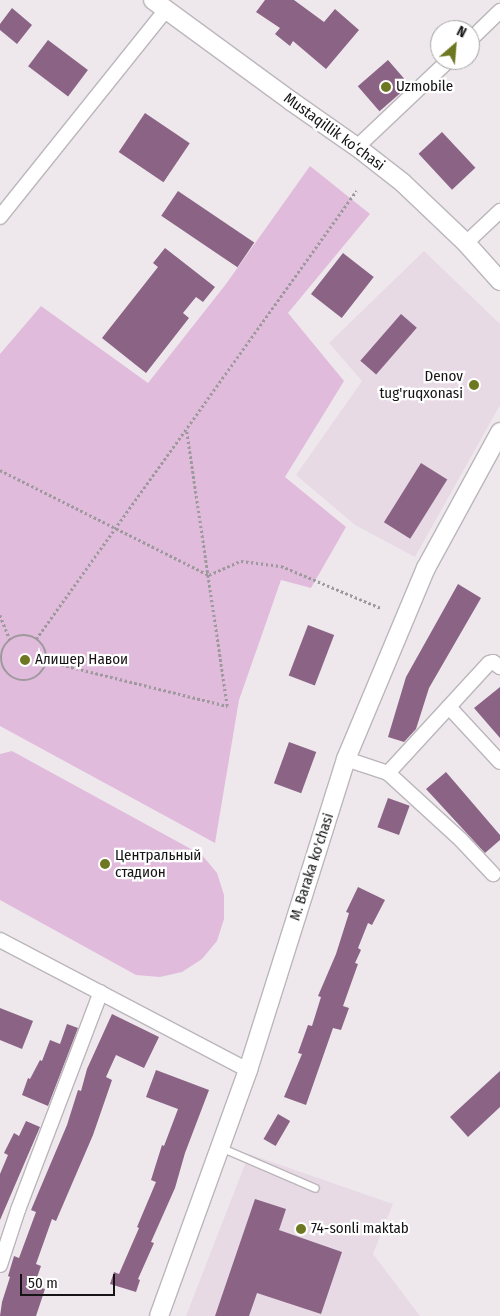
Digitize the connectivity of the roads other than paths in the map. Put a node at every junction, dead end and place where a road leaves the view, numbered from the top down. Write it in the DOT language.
graph roads {
  1 [pos="159,5"];
  2 [pos="500,11"];
  3 [pos="480,30"];
  4 [pos="438,70"];
  5 [pos="357,147"];
  6 [pos="500,211"];
  7 [pos="0,217"];
  8 [pos="466,243"];
  9 [pos="500,281"];
  10 [pos="500,432"];
  11 [pos="500,667"];
  12 [pos="449,707"];
  13 [pos="346,759"];
  14 [pos="500,762"];
  15 [pos="388,773"];
  16 [pos="493,874"];
  17 [pos="0,940"];
  18 [pos="101,992"];
  19 [pos="248,1070"];
  20 [pos="220,1147"];
  21 [pos="315,1188"];
  22 [pos="0,1265"];
  23 [pos="159,1316"];
  1 -- 5 [label="street, Mustaqillik ko‘chasi"];
  1 -- 7 [label="street"];
  2 -- 3 [label="street"];
  4 -- 5 [label="street"];
  5 -- 8 [label="street, Mustaqillik ko‘chasi"];
  6 -- 8 [label="street"];
  8 -- 9 [label="street, Mustaqillik ko‘chasi"];
  10 -- 13 [label="street, M. Baraka ko'chasi"];
  11 -- 12 [label="street"];
  12 -- 14 [label="street"];
  12 -- 15 [label="street"];
  13 -- 15 [label="street"];
  13 -- 19 [label="street, M. Baraka ko'chasi"];
  15 -- 16 [label="street"];
  17 -- 18 [label="street"];
  18 -- 19 [label="street"];
  18 -- 22 [label="street"];
  19 -- 20 [label="street, M. Baraka ko'chasi"];
  20 -- 21 [label="lane"];
  20 -- 23 [label="street, M. Baraka ko'chasi"];
}
